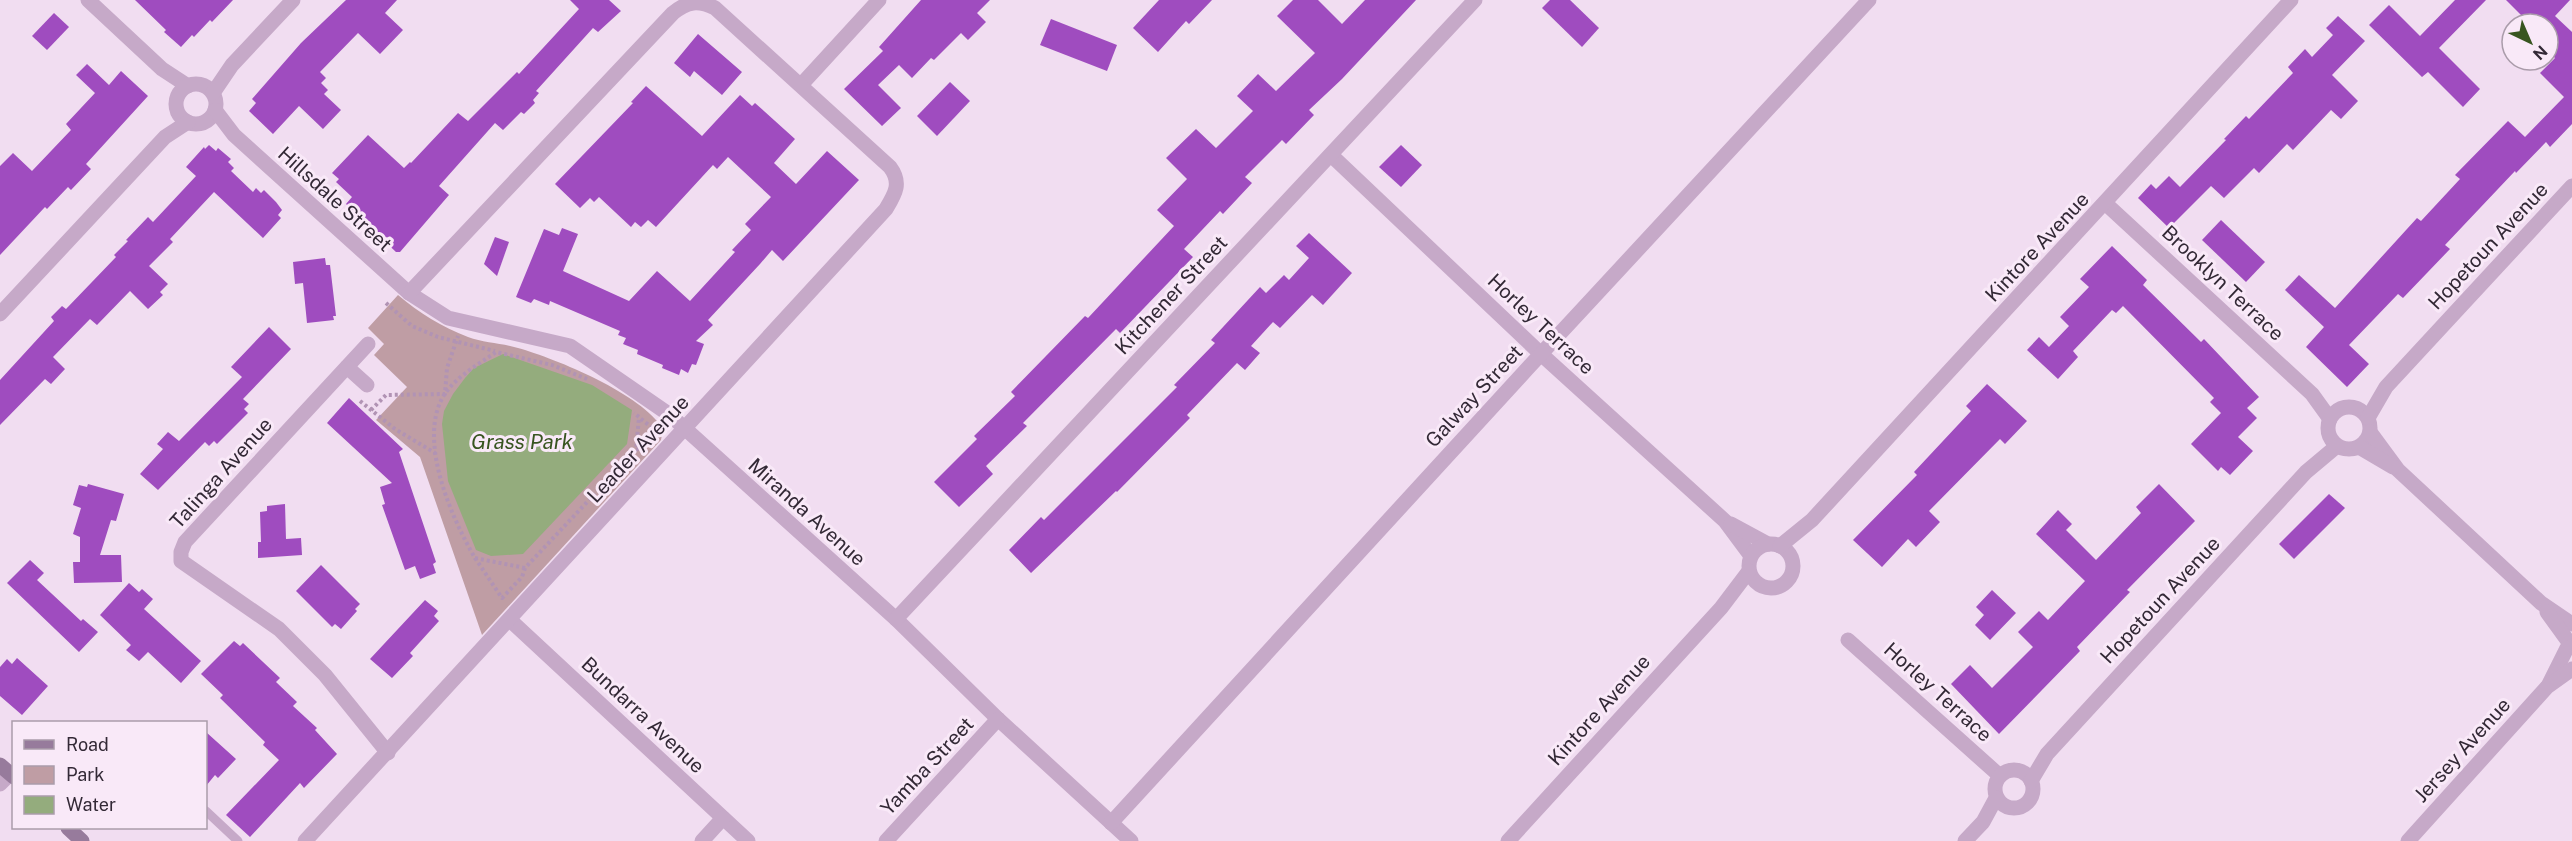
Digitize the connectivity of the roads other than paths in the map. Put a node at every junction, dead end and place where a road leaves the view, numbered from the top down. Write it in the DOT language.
graph roads {
  1 [pos="88,0"];
  2 [pos="293,0"];
  3 [pos="879,0"];
  4 [pos="1475,0"];
  5 [pos="1869,0"];
  6 [pos="2291,0"];
  7 [pos="801,85"];
  8 [pos="195,90"];
  9 [pos="210,116"];
  10 [pos="183,117"];
  11 [pos="1331,155"];
  12 [pos="2572,186"];
  13 [pos="2105,203"];
  14 [pos="408,293"];
  15 [pos="0,314"];
  16 [pos="368,344"];
  17 [pos="1541,354"];
  18 [pos="347,367"];
  19 [pos="367,386"];
  20 [pos="2386,387"];
  21 [pos="2338,423"];
  22 [pos="2369,425"];
  23 [pos="684,429"];
  24 [pos="2359,447"];
  25 [pos="2398,470"];
  26 [pos="1725,521"];
  27 [pos="1779,548"];
  28 [pos="1753,570"];
  29 [pos="2541,603"];
  30 [pos="896,619"];
  31 [pos="510,620"];
  32 [pos="2572,624"];
  33 [pos="1848,640"];
  34 [pos="2570,645"];
  35 [pos="2572,669"];
  36 [pos="2547,687"];
  37 [pos="998,719"];
  38 [pos="388,753"];
  39 [pos="2000,776"];
  40 [pos="2026,776"];
  41 [pos="2002,803"];
  42 [pos="207,812"];
  43 [pos="723,818"];
  44 [pos="1111,823"];
  45 [pos="69,829"];
  46 [pos="82,841"];
  47 [pos="238,841"];
  48 [pos="305,841"];
  49 [pos="702,841"];
  50 [pos="748,841"];
  51 [pos="886,841"];
  52 [pos="1131,841"];
  53 [pos="1508,841"];
  54 [pos="1965,841"];
  55 [pos="2408,841"];
  1 -- 8 [label="street"];
  2 -- 8 [label="street"];
  3 -- 7 [label="street"];
  4 -- 11 [label="street, Kitchener Street"];
  5 -- 17 [label="street, Galway Street"];
  6 -- 13 [label="street, Kintore Avenue"];
  7 -- 14 [label="street, Leader Avenue"];
  7 -- 23 [label="street, Leader Avenue"];
  8 -- 9 [label="street"];
  8 -- 10 [label="street"];
  9 -- 10 [label="street"];
  9 -- 14 [label="street, Hillsdale Street"];
  10 -- 15 [label="street"];
  11 -- 17 [label="street, Horley Terrace"];
  11 -- 30 [label="street, Kitchener Street"];
  12 -- 20 [label="street, Hopetoun Avenue"];
  13 -- 21 [label="street, Brooklyn Terrace"];
  13 -- 27 [label="street, Kintore Avenue"];
  14 -- 23 [label="street, Miranda Avenue"];
  16 -- 18 [label="street, Talinga Avenue"];
  17 -- 26 [label="street, Horley Terrace"];
  17 -- 44 [label="street, Galway Street"];
  18 -- 19 [label="street"];
  18 -- 38 [label="street, Talinga Avenue"];
  20 -- 21 [label="street, Hopetoun Avenue"];
  20 -- 22 [label="street, Hopetoun Avenue"];
  21 -- 22 [label="street, Brooklyn Terrace"];
  21 -- 24 [label="street"];
  21 -- 40 [label="street, Hopetoun Avenue"];
  22 -- 24 [label="street, Hopetoun Avenue"];
  22 -- 25 [label="street"];
  23 -- 30 [label="street, Miranda Avenue"];
  23 -- 31 [label="street, Leader Avenue"];
  24 -- 25 [label="street"];
  25 -- 29 [label="street"];
  26 -- 27 [label="street, Horley Terrace"];
  26 -- 28 [label="street, Horley Terrace"];
  27 -- 28 [label="street"];
  27 -- 28 [label="street"];
  28 -- 53 [label="street, Kintore Avenue"];
  29 -- 32 [label="street"];
  29 -- 34 [label="street"];
  30 -- 37 [label="street, Miranda Avenue"];
  31 -- 38 [label="street, Leader Avenue"];
  31 -- 43 [label="street, Bundarra Avenue"];
  33 -- 39 [label="street, Horley Terrace"];
  34 -- 36 [label="street, Jersey Avenue"];
  35 -- 36 [label="street, Jersey Avenue"];
  36 -- 55 [label="street, Jersey Avenue"];
  37 -- 44 [label="street, Miranda Avenue"];
  37 -- 51 [label="street, Yamba Street"];
  38 -- 48 [label="street, Leader Avenue"];
  39 -- 40 [label="street"];
  39 -- 41 [label="street"];
  40 -- 41 [label="street"];
  41 -- 54 [label="street"];
  42 -- 47 [label="lane"];
  43 -- 49 [label="street"];
  43 -- 50 [label="street, Bundarra Avenue"];
  44 -- 52 [label="street, Miranda Avenue"];
  45 -- 46 [label="main road"];
}
